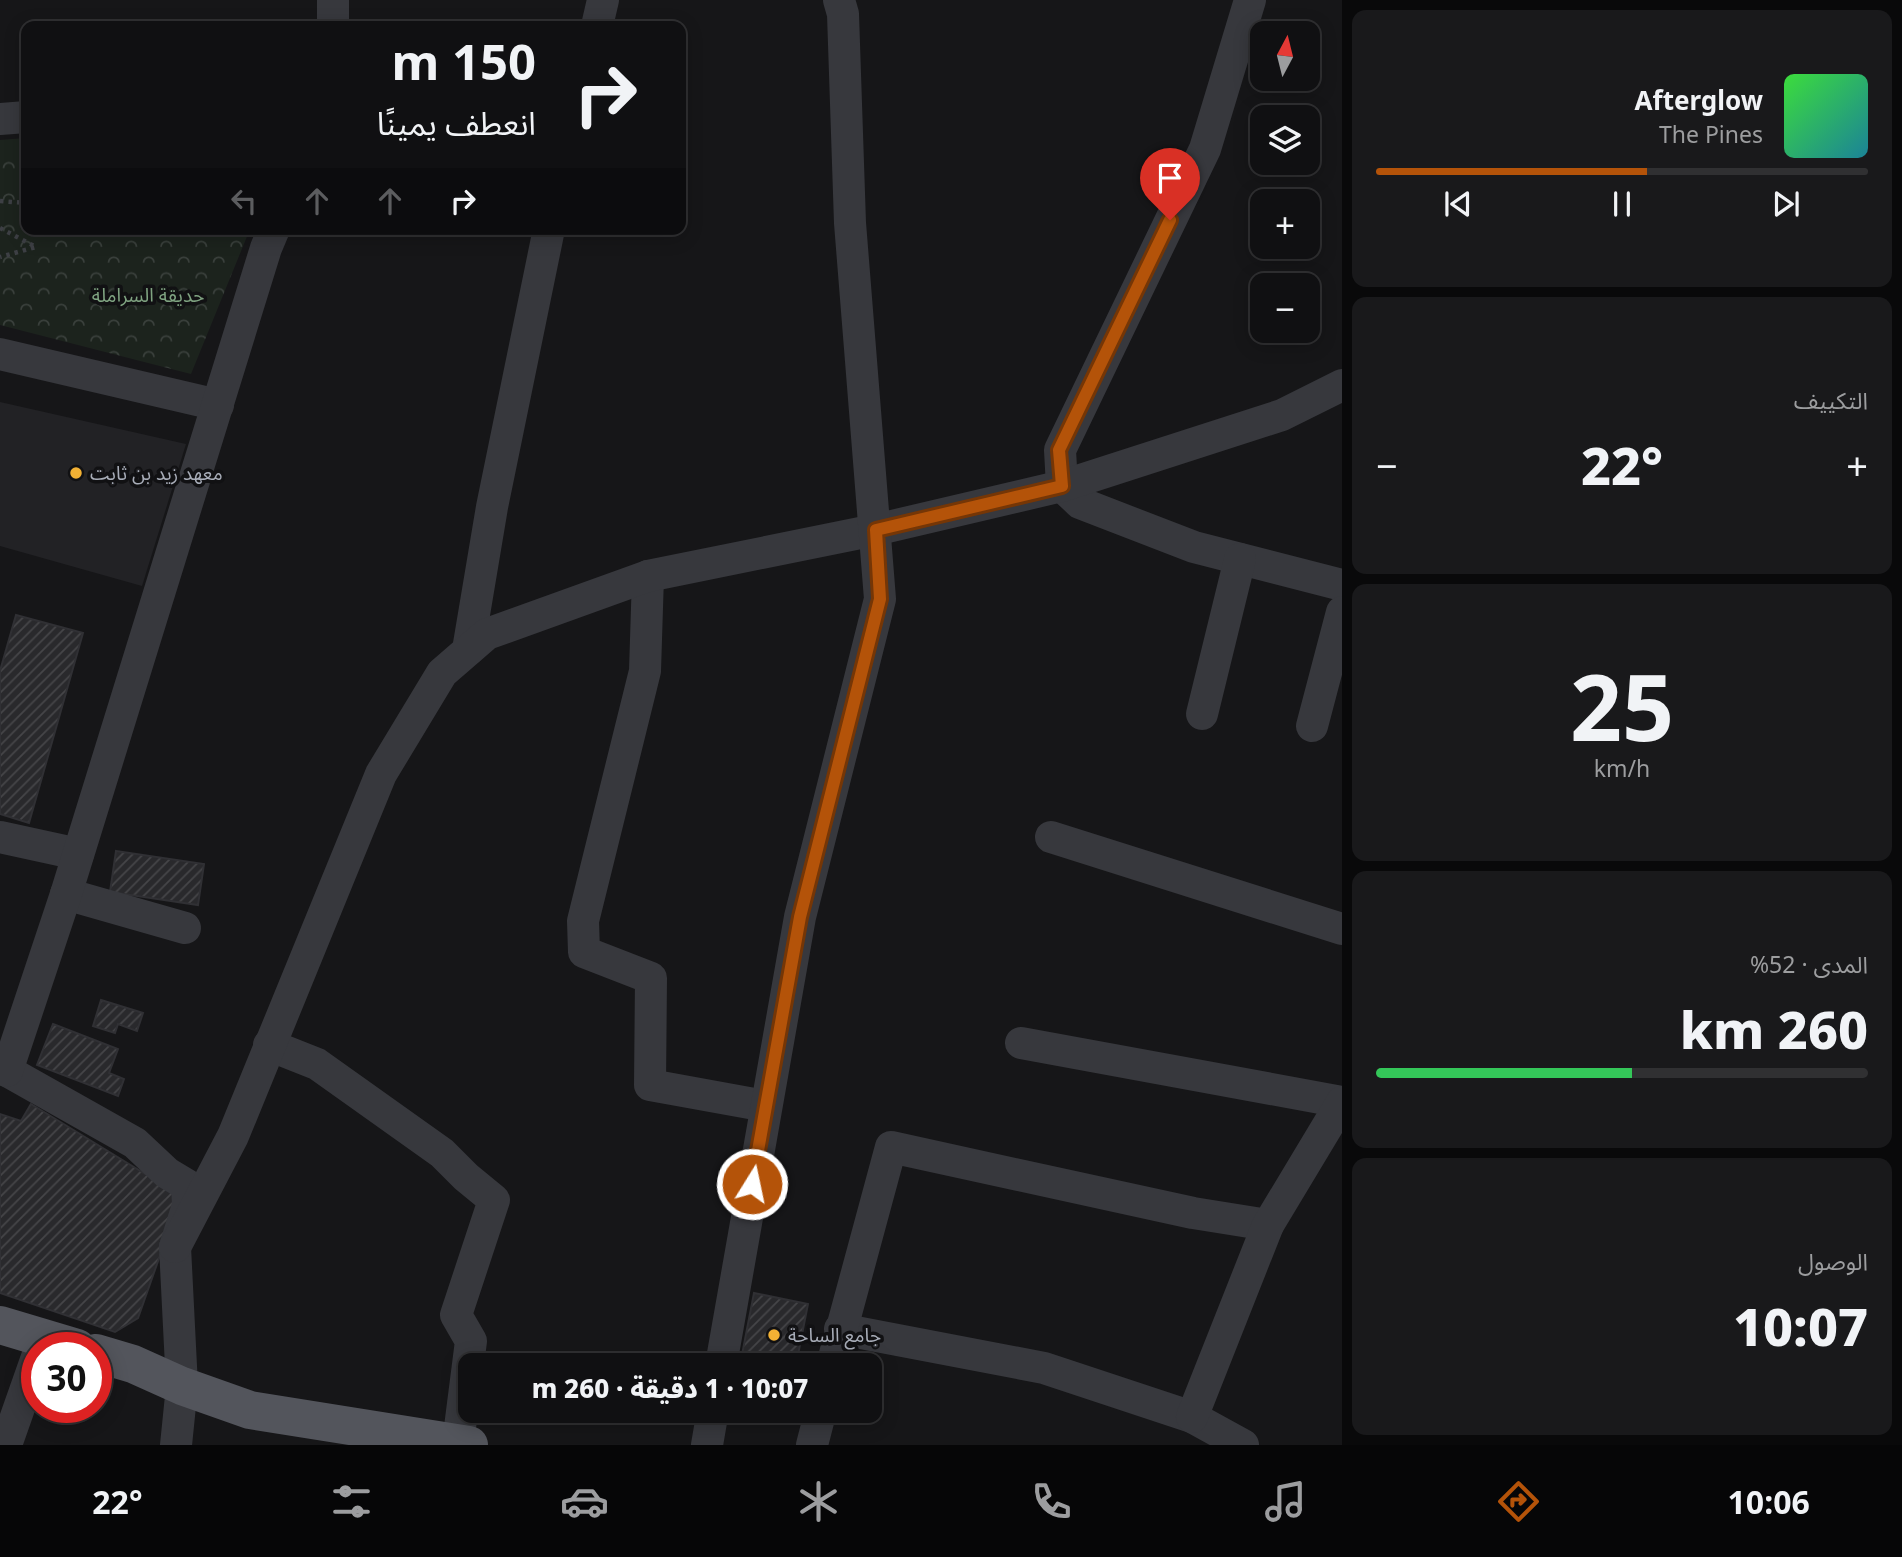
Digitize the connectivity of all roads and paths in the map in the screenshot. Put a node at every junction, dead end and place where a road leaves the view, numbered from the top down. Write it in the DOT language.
graph roads {
  1 [pos="333,0"];
  2 [pos="603,0"];
  3 [pos="839,0"];
  4 [pos="1250,0"];
  5 [pos="333,21"];
  6 [pos="598,21"];
  7 [pos="21,117"];
  8 [pos="0,118"];
  9 [pos="0,201"];
  10 [pos="21,203"];
  11 [pos="0,228"];
  12 [pos="271,235"];
  13 [pos="548,235"];
  14 [pos="0,257"];
  15 [pos="0,354"];
  16 [pos="1342,385"];
  17 [pos="218,405"];
  18 [pos="1062,486"];
  19 [pos="876,530"];
  20 [pos="1240,559"];
  21 [pos="648,576"];
  22 [pos="1342,585"];
  23 [pos="1342,612"];
  24 [pos="468,650"];
  25 [pos="1202,714"];
  26 [pos="1312,726"];
  27 [pos="0,837"];
  28 [pos="1051,837"];
  29 [pos="78,854"];
  30 [pos="66,894"];
  31 [pos="185,928"];
  32 [pos="1342,929"];
  33 [pos="1021,1043"];
  34 [pos="269,1045"];
  35 [pos="4,1069"];
  36 [pos="1342,1102"];
  37 [pos="766,1106"];
  38 [pos="1268,1225"];
  39 [pos="175,1247"];
  40 [pos="0,1325"];
  41 [pos="840,1329"];
  42 [pos="21,1334"];
  43 [pos="723,1353"];
  44 [pos="835,1353"];
  45 [pos="112,1358"];
  46 [pos="182,1386"];
  47 [pos="21,1411"];
  48 [pos="1192,1417"];
  49 [pos="711,1423"];
  50 [pos="818,1423"];
  51 [pos="464,1444"];
  52 [pos="6,1445"];
  53 [pos="176,1445"];
  54 [pos="707,1445"];
  55 [pos="812,1445"];
  56 [pos="1243,1445"];
  1 -- 5 [label="street"];
  2 -- 6 [label="street"];
  3 -- 19 [label="street"];
  4 -- 18 [label="street"];
  7 -- 8 [label="street"];
  9 -- 10 [label="path"];
  11 -- 14 [label="path"];
  12 -- 17 [label="street"];
  13 -- 24 [label="street"];
  15 -- 17 [label="street"];
  16 -- 18 [label="street"];
  17 -- 29 [label="street"];
  18 -- 19 [label="street"];
  18 -- 20 [label="street"];
  19 -- 21 [label="street"];
  19 -- 37 [label="street"];
  20 -- 22 [label="street"];
  20 -- 25 [label="street"];
  21 -- 24 [label="street"];
  21 -- 37 [label="street"];
  23 -- 26 [label="street"];
  24 -- 34 [label="street"];
  27 -- 29 [label="street"];
  28 -- 32 [label="street"];
  29 -- 30 [label="street"];
  30 -- 31 [label="street"];
  30 -- 35 [label="street"];
  33 -- 36 [label="street"];
  34 -- 39 [label="street"];
  34 -- 51 [label="street"];
  35 -- 39 [label="street"];
  36 -- 38 [label="street"];
  37 -- 43 [label="street"];
  38 -- 41 [label="street"];
  38 -- 48 [label="street"];
  39 -- 46 [label="street"];
  40 -- 42 [label="main road"];
  41 -- 44 [label="street"];
  41 -- 48 [label="street"];
  45 -- 46 [label="main road"];
  46 -- 51 [label="main road"];
  46 -- 53 [label="street"];
  47 -- 52 [label="street"];
  48 -- 56 [label="street"];
  49 -- 54 [label="street"];
  50 -- 55 [label="street"];
}
